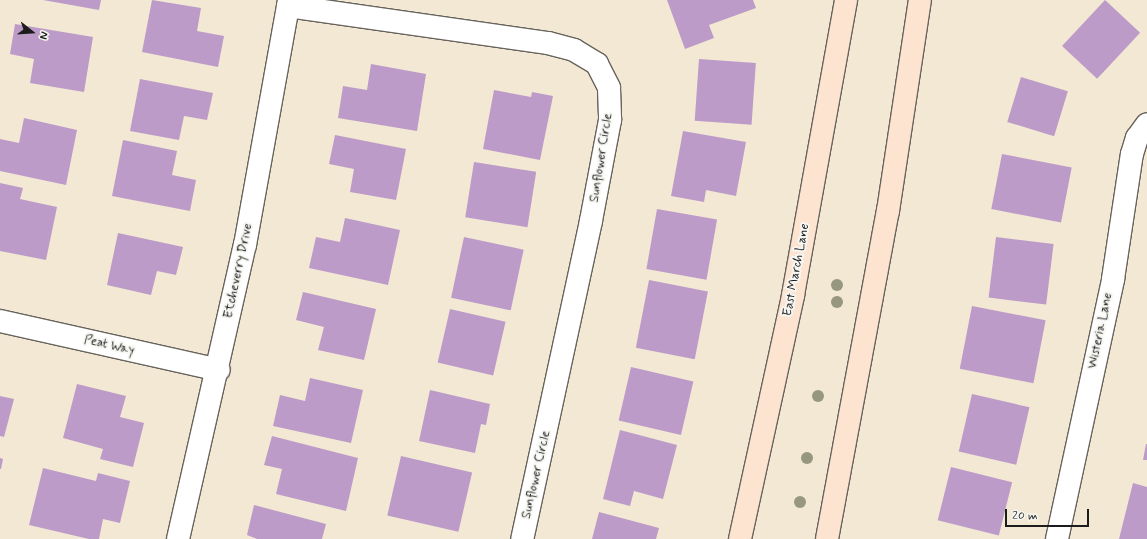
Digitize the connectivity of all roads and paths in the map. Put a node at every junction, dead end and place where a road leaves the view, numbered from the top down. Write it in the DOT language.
graph roads {
  1 [pos="846,0"];
  2 [pos="920,0"];
  3 [pos="289,3"];
  4 [pos="1147,125"];
  5 [pos="0,321"];
  6 [pos="219,370"];
  7 [pos="178,539"];
  8 [pos="522,539"];
  9 [pos="740,539"];
  10 [pos="827,539"];
  11 [pos="1057,539"];
  1 -- 9 [label="main road, East March Lane"];
  2 -- 10 [label="main road"];
  3 -- 6 [label="street, Etcheverry Drive"];
  3 -- 8 [label="street, Sunflower Circle"];
  4 -- 11 [label="street, Wisteria Lane"];
  5 -- 6 [label="street, Peat Way"];
  6 -- 7 [label="street, Etcheverry Drive"];
}
